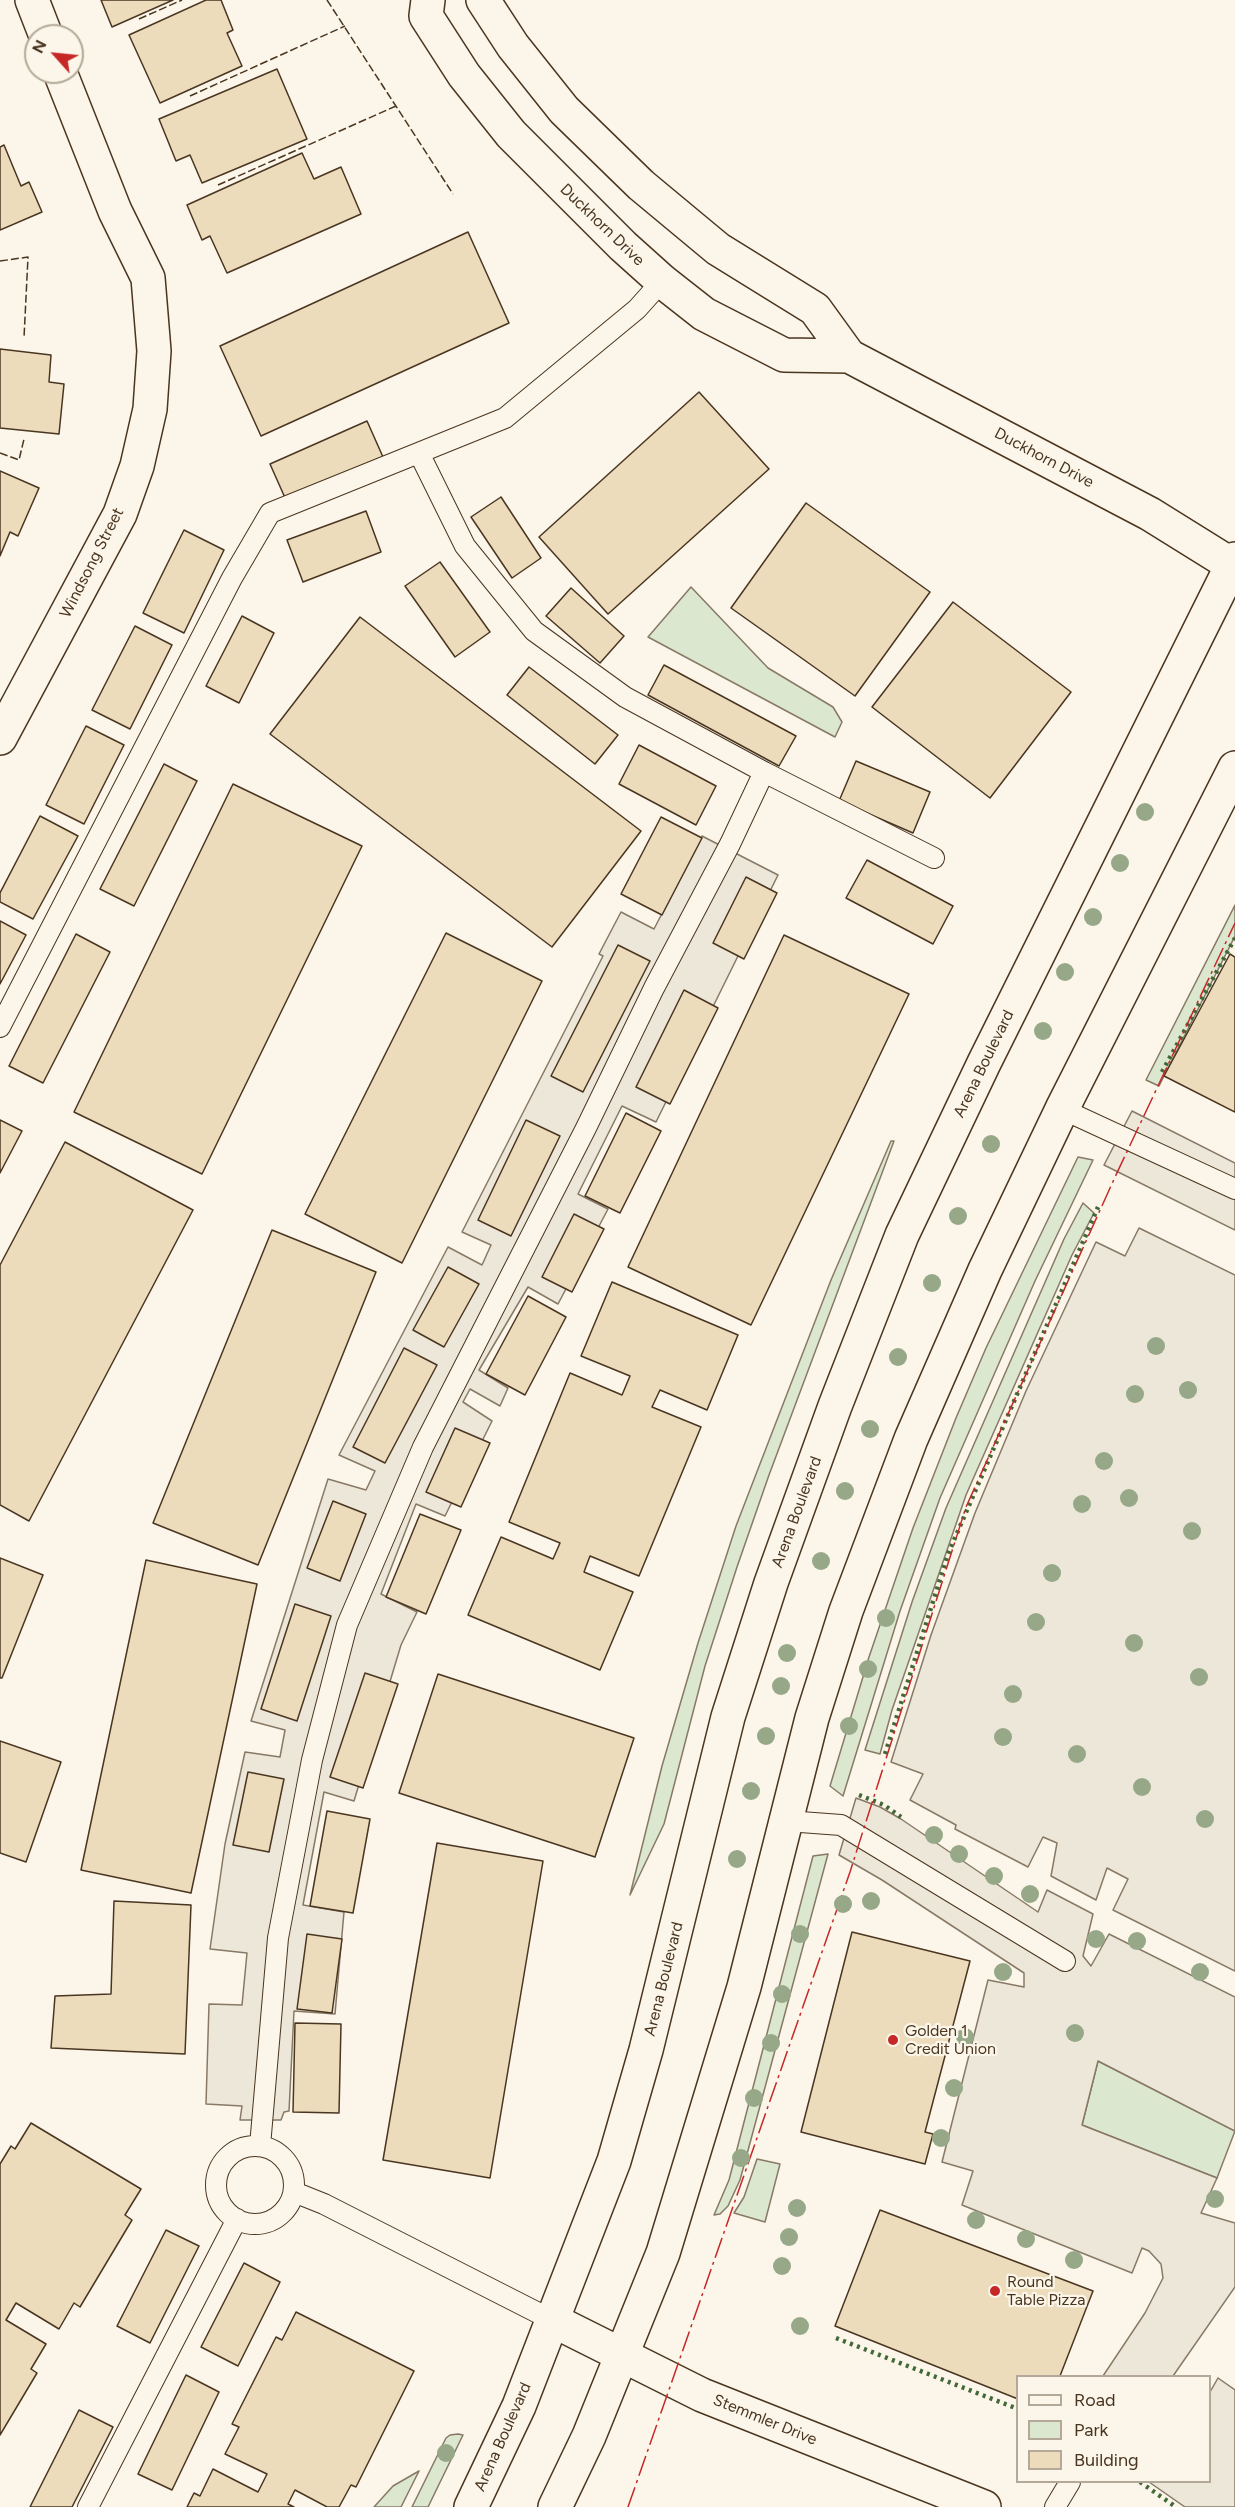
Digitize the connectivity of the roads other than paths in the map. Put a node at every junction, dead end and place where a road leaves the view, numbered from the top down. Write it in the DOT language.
graph roads {
  1 [pos="32,0"];
  2 [pos="428,0"];
  3 [pos="483,0"];
  4 [pos="41,24"];
  5 [pos="65,84"];
  6 [pos="662,281"];
  7 [pos="849,356"];
  8 [pos="419,453"];
  9 [pos="1234,564"];
  10 [pos="0,738"];
  11 [pos="1235,768"];
  12 [pos="764,772"];
  13 [pos="934,858"];
  14 [pos="0,1026"];
  15 [pos="1062,1109"];
  16 [pos="1235,1190"];
  17 [pos="787,1821"];
  18 [pos="1065,1961"];
  19 [pos="260,2146"];
  20 [pos="294,2193"];
  21 [pos="237,2219"];
  22 [pos="552,2320"];
  23 [pos="622,2356"];
  24 [pos="1069,2483"];
  25 [pos="88,2507"];
  26 [pos="471,2507"];
  27 [pos="555,2507"];
  28 [pos="984,2507"];
  29 [pos="1055,2507"];
  1 -- 4 [label="main road"];
  2 -- 6 [label="main road, Duckhorn Drive"];
  3 -- 7 [label="main road, Duckhorn Drive"];
  5 -- 10 [label="main road, Windsong Street"];
  6 -- 7 [label="main road, Duckhorn Drive"];
  6 -- 8 [label="lane"];
  7 -- 9 [label="main road, Duckhorn Drive"];
  8 -- 12 [label="lane"];
  8 -- 14 [label="lane"];
  9 -- 22 [label="main road, Arena Boulevard"];
  11 -- 15 [label="main road"];
  12 -- 13 [label="lane"];
  12 -- 19 [label="lane"];
  15 -- 16 [label="lane"];
  15 -- 17 [label="main road"];
  17 -- 18 [label="lane"];
  17 -- 23 [label="main road"];
  19 -- 20 [label="lane"];
  19 -- 21 [label="lane"];
  20 -- 21 [label="lane"];
  20 -- 22 [label="lane"];
  21 -- 25 [label="lane"];
  22 -- 23 [label="main road, Stemmler Drive"];
  22 -- 26 [label="main road, Arena Boulevard"];
  23 -- 27 [label="main road"];
  23 -- 28 [label="main road, Stemmler Drive"];
  24 -- 29 [label="lane"];
}
